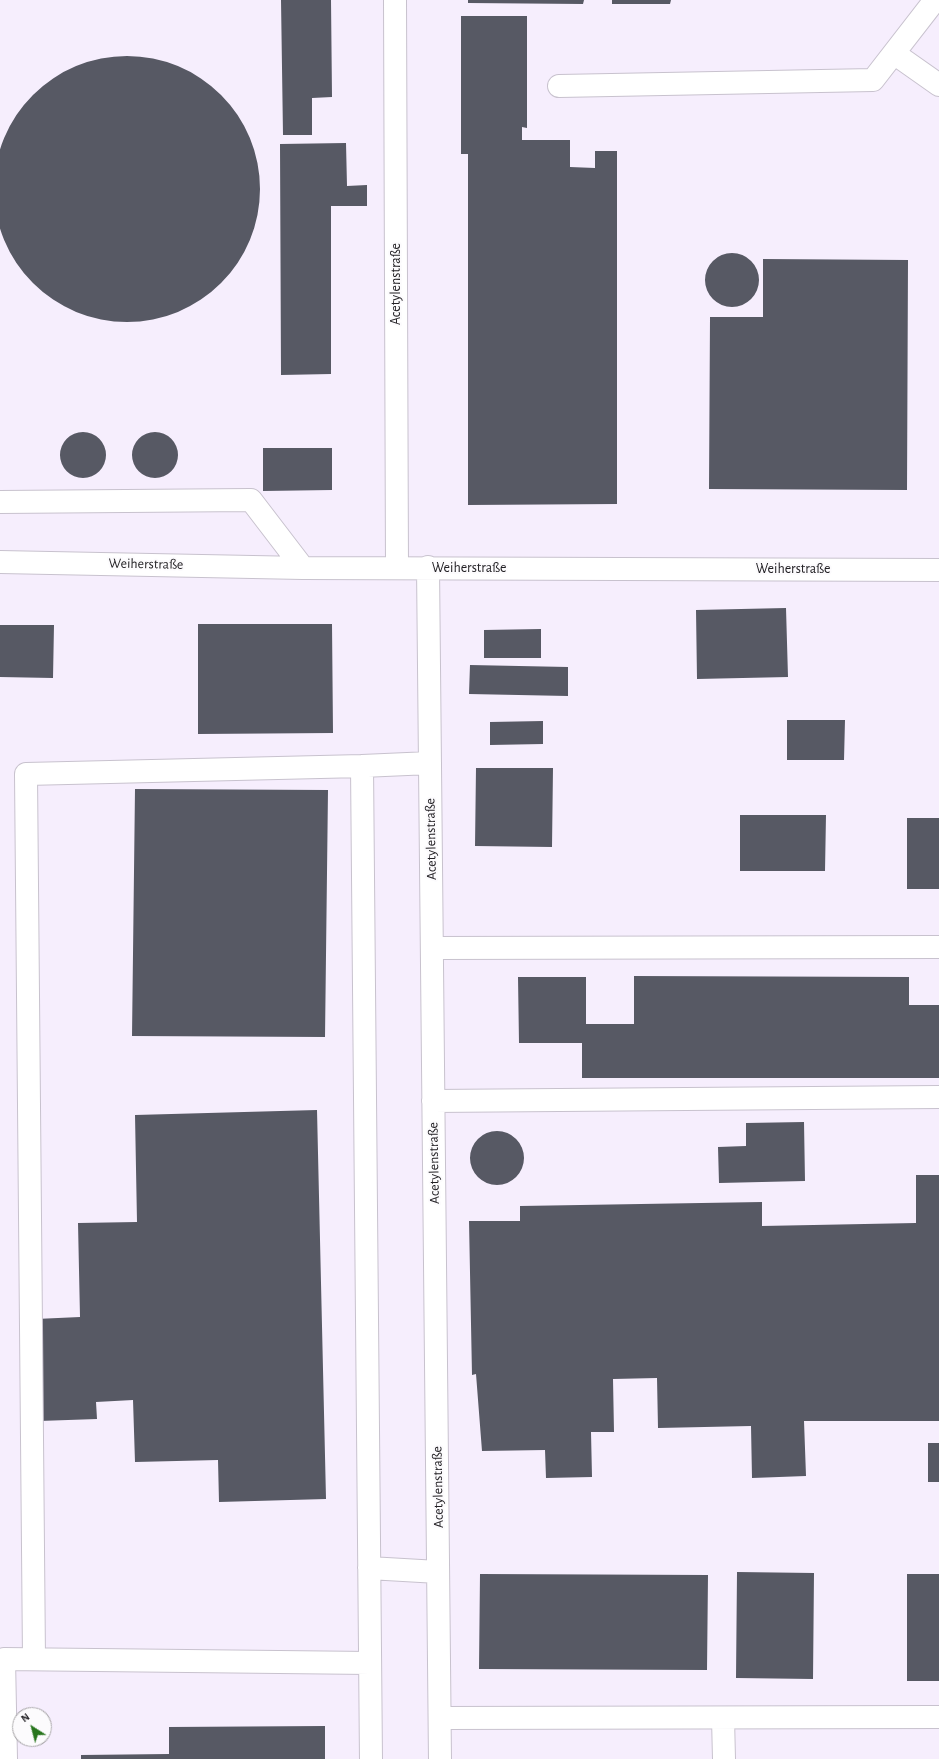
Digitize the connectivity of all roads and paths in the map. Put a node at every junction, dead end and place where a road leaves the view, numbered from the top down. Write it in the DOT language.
graph roads {
  1 [pos="395,0"];
  2 [pos="935,0"];
  3 [pos="895,54"];
  4 [pos="939,85"];
  5 [pos="559,86"];
  6 [pos="0,502"];
  7 [pos="0,562"];
  8 [pos="397,567"];
  9 [pos="303,568"];
  10 [pos="428,568"];
  11 [pos="939,570"];
  12 [pos="430,763"];
  13 [pos="362,766"];
  14 [pos="939,947"];
  15 [pos="432,948"];
  16 [pos="939,1097"];
  17 [pos="434,1101"];
  18 [pos="369,1568"];
  19 [pos="438,1572"];
  20 [pos="34,1659"];
  21 [pos="370,1663"];
  22 [pos="939,1717"];
  23 [pos="440,1718"];
  24 [pos="723,1718"];
  25 [pos="6,1759"];
  26 [pos="371,1759"];
  27 [pos="440,1759"];
  28 [pos="724,1759"];
  1 -- 8 [label="street, Acetylenstraße"];
  2 -- 3 [label="street"];
  3 -- 4 [label="street"];
  3 -- 5 [label="street"];
  6 -- 9 [label="street"];
  7 -- 9 [label="street, Weiherstraße"];
  8 -- 9 [label="street, Weiherstraße"];
  8 -- 10 [label="street, Weiherstraße"];
  10 -- 11 [label="street, Weiherstraße"];
  10 -- 12 [label="street, Acetylenstraße"];
  12 -- 13 [label="street"];
  12 -- 15 [label="street, Acetylenstraße"];
  13 -- 18 [label="street"];
  13 -- 20 [label="street"];
  14 -- 15 [label="street"];
  15 -- 17 [label="street, Acetylenstraße"];
  16 -- 17 [label="street"];
  17 -- 19 [label="street, Acetylenstraße"];
  18 -- 19 [label="street"];
  18 -- 21 [label="street"];
  19 -- 23 [label="street, Acetylenstraße"];
  20 -- 21 [label="street"];
  20 -- 25 [label="street"];
  21 -- 26 [label="street"];
  22 -- 24 [label="street"];
  23 -- 24 [label="street"];
  23 -- 27 [label="street, Acetylenstraße"];
  24 -- 28 [label="street"];
}
